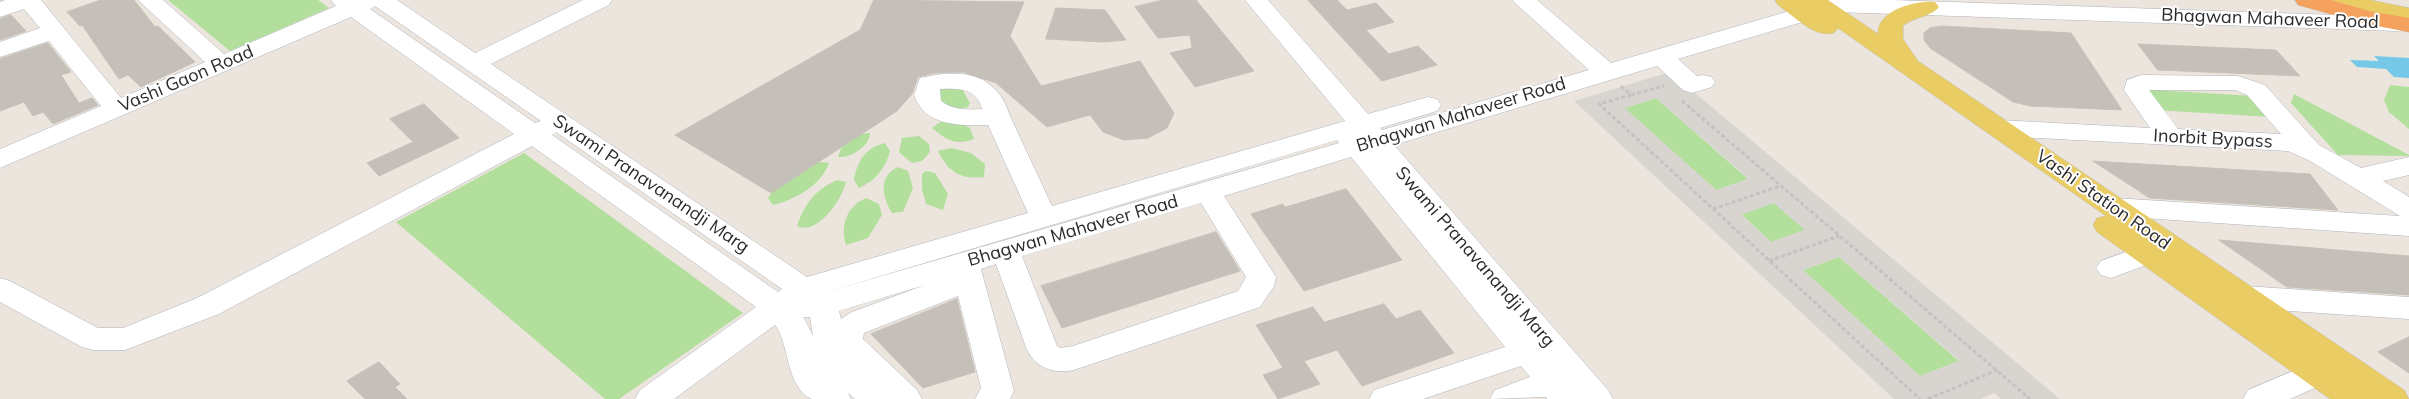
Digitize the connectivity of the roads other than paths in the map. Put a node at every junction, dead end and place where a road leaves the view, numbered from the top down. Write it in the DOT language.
graph roads {
  1 [pos="28,0"];
  2 [pos="149,0"];
  3 [pos="382,0"];
  4 [pos="601,0"];
  5 [pos="1235,0"];
  6 [pos="1256,0"];
  7 [pos="1523,0"];
  8 [pos="2074,0"];
  9 [pos="2306,0"];
  10 [pos="2337,0"];
  11 [pos="2250,2"];
  12 [pos="355,3"];
  13 [pos="1800,3"];
  14 [pos="1927,7"];
  15 [pos="0,10"];
  16 [pos="2320,21"];
  17 [pos="2406,21"];
  18 [pos="55,31"];
  19 [pos="0,50"];
  20 [pos="1660,56"];
  21 [pos="474,63"];
  22 [pos="221,64"];
  23 [pos="1598,65"];
  24 [pos="1914,70"];
  25 [pos="1703,82"];
  26 [pos="118,108"];
  27 [pos="997,116"];
  28 [pos="559,121"];
  29 [pos="1999,128"];
  30 [pos="533,135"];
  31 [pos="1360,136"];
  32 [pos="2170,136"];
  33 [pos="2306,147"];
  34 [pos="0,159"];
  35 [pos="2409,166"];
  36 [pos="2358,178"];
  37 [pos="1208,191"];
  38 [pos="2409,209"];
  39 [pos="2119,211"];
  40 [pos="1044,218"];
  41 [pos="1432,222"];
  42 [pos="2409,226"];
  43 [pos="2409,233"];
  44 [pos="2159,250"];
  45 [pos="1006,251"];
  46 [pos="2111,268"];
  47 [pos="967,271"];
  48 [pos="0,289"];
  49 [pos="813,297"];
  50 [pos="2245,297"];
  51 [pos="779,308"];
  52 [pos="2409,308"];
  53 [pos="2275,318"];
  54 [pos="2409,318"];
  55 [pos="1527,352"];
  56 [pos="2317,373"];
  57 [pos="1559,390"];
  58 [pos="651,399"];
  59 [pos="835,399"];
  60 [pos="878,399"];
  61 [pos="906,399"];
  62 [pos="991,399"];
  63 [pos="1385,399"];
  64 [pos="1506,399"];
  65 [pos="1597,399"];
  66 [pos="2259,399"];
  67 [pos="2354,399"];
  68 [pos="2393,399"];
  1 -- 15 [label="street"];
  1 -- 18 [label="street"];
  2 -- 22 [label="street"];
  3 -- 21 [label="street, Swami Pranavanandji Marg"];
  4 -- 21 [label="street"];
  5 -- 31 [label="street, Swami Pranavanandji Marg"];
  6 -- 31 [label="street, Swami Pranavanandji Marg"];
  7 -- 23 [label="street"];
  8 -- 11 [label="street, Bhagwan Mahaveer Road"];
  9 -- 17 [label="highway"];
  10 -- 17 [label="main road"];
  11 -- 16 [label="street, Bhagwan Mahaveer Road"];
  12 -- 22 [label="street, Vashi Gaon Road"];
  12 -- 30 [label="street, Swami Pranavanandji Marg"];
  13 -- 14 [label="street, Bhagwan Mahaveer Road"];
  13 -- 20 [label="street, Bhagwan Mahaveer Road"];
  13 -- 23 [label="street, Bhagwan Mahaveer Road"];
  13 -- 24 [label="main road, Vashi Station Road"];
  13 -- 44 [label="main road, Vashi Station Road"];
  14 -- 16 [label="street, Bhagwan Mahaveer Road"];
  14 -- 24 [label="main road"];
  16 -- 17 [label="street, Bhagwan Mahaveer Road"];
  18 -- 19 [label="street"];
  18 -- 26 [label="street"];
  20 -- 23 [label="street, Bhagwan Mahaveer Road"];
  20 -- 25 [label="street"];
  21 -- 28 [label="street, Swami Pranavanandji Marg"];
  22 -- 26 [label="street, Vashi Gaon Road"];
  23 -- 31 [label="street, Bhagwan Mahaveer Road"];
  24 -- 29 [label="main road, Vashi Station Road"];
  26 -- 34 [label="street, Vashi Gaon Road"];
  27 -- 40 [label="street"];
  28 -- 30 [label="street"];
  28 -- 49 [label="street, Swami Pranavanandji Marg"];
  29 -- 32 [label="street, Inorbit Bypass"];
  29 -- 39 [label="main road, Vashi Station Road"];
  30 -- 48 [label="street"];
  30 -- 51 [label="street, Swami Pranavanandji Marg"];
  31 -- 37 [label="street, Bhagwan Mahaveer Road"];
  31 -- 40 [label="street, Bhagwan Mahaveer Road"];
  31 -- 41 [label="street, Swami Pranavanandji Marg"];
  32 -- 33 [label="street, Inorbit Bypass"];
  32 -- 33 [label="street"];
  33 -- 36 [label="street, Inorbit Bypass"];
  35 -- 36 [label="street"];
  36 -- 38 [label="street, Inorbit Bypass"];
  37 -- 45 [label="street, Bhagwan Mahaveer Road"];
  37 -- 45 [label="street"];
  39 -- 42 [label="street"];
  39 -- 43 [label="street"];
  39 -- 44 [label="main road, Vashi Station Road"];
  40 -- 49 [label="street, Bhagwan Mahaveer Road"];
  41 -- 55 [label="street, Swami Pranavanandji Marg"];
  41 -- 65 [label="street, Swami Pranavanandji Marg"];
  44 -- 46 [label="street"];
  44 -- 50 [label="main road, Vashi Station Road"];
  44 -- 56 [label="main road, Vashi Station Road"];
  45 -- 47 [label="street, Bhagwan Mahaveer Road"];
  47 -- 49 [label="street, Bhagwan Mahaveer Road"];
  47 -- 61 [label="street"];
  47 -- 62 [label="street"];
  49 -- 51 [label="street, Bhagwan Mahaveer Road"];
  49 -- 60 [label="street"];
  50 -- 52 [label="street"];
  50 -- 53 [label="main road, Vashi Station Road"];
  51 -- 58 [label="street"];
  51 -- 59 [label="street, Swami Pranavanandji Marg"];
  53 -- 54 [label="street"];
  53 -- 68 [label="main road, Vashi Station Road"];
  55 -- 57 [label="street, Swami Pranavanandji Marg"];
  55 -- 63 [label="street"];
  56 -- 66 [label="street"];
  56 -- 67 [label="main road, Vashi Station Road"];
  57 -- 64 [label="street"];
}
